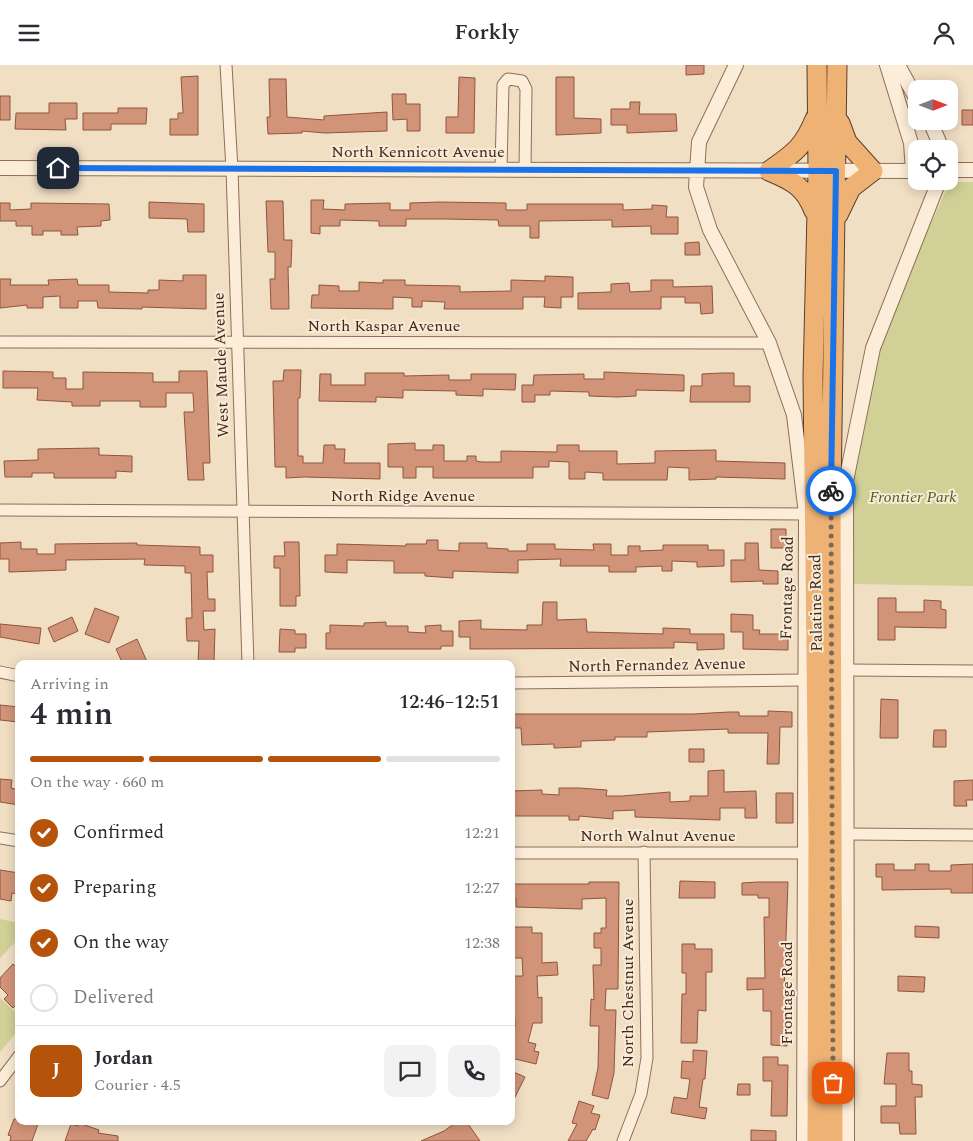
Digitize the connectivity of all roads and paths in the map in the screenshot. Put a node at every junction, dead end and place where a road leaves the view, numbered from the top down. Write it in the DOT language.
graph roads {
  1 [pos="226,65"];
  2 [pos="736,65"];
  3 [pos="817,65"];
  4 [pos="837,65"];
  5 [pos="887,65"];
  6 [pos="898,65"];
  7 [pos="908,83"];
  8 [pos="836,112"];
  9 [pos="817,114"];
  10 [pos="911,140"];
  11 [pos="0,168"];
  12 [pos="232,169"];
  13 [pos="501,169"];
  14 [pos="525,169"];
  15 [pos="696,170"];
  16 [pos="958,170"];
  17 [pos="973,170"];
  18 [pos="769,171"];
  19 [pos="827,171"];
  20 [pos="873,171"];
  21 [pos="908,171"];
  22 [pos="935,190"];
  23 [pos="817,218"];
  24 [pos="835,223"];
  25 [pos="0,342"];
  26 [pos="236,343"];
  27 [pos="768,343"];
  28 [pos="0,510"];
  29 [pos="243,511"];
  30 [pos="806,514"];
  31 [pos="248,660"];
  32 [pos="847,670"];
  33 [pos="973,671"];
  34 [pos="0,672"];
  35 [pos="15,675"];
  36 [pos="804,680"];
  37 [pos="515,683"];
  38 [pos="846,834"];
  39 [pos="973,835"];
  40 [pos="0,838"];
  41 [pos="15,840"];
  42 [pos="644,852"];
  43 [pos="515,853"];
  44 [pos="804,853"];
  45 [pos="15,1061"];
  46 [pos="0,1081"];
  47 [pos="623,1141"];
  48 [pos="804,1141"];
  49 [pos="817,1141"];
  50 [pos="833,1141"];
  51 [pos="847,1141"];
  1 -- 12 [label="street, West Maude Avenue"];
  2 -- 15 [label="street, Frontage Road"];
  3 -- 9 [label="highway, Palatine Road"];
  4 -- 8 [label="highway, Palatine Road"];
  5 -- 10 [label="street"];
  6 -- 7 [label="street"];
  8 -- 19 [label="highway, Palatine Road"];
  8 -- 20 [label="highway"];
  9 -- 18 [label="highway"];
  9 -- 19 [label="highway, Palatine Road"];
  11 -- 12 [label="street, North Kennicott Avenue"];
  12 -- 13 [label="street, North Kennicott Avenue"];
  12 -- 26 [label="street, West Maude Avenue"];
  13 -- 14 [label="street, North Kennicott Avenue"];
  13 -- 14 [label="street"];
  14 -- 15 [label="street, North Kennicott Avenue"];
  15 -- 18 [label="street, North Kennicott Avenue"];
  15 -- 27 [label="street, Frontage Road"];
  16 -- 17 [label="street"];
  18 -- 19 [label="street, North Kennicott Avenue"];
  18 -- 23 [label="highway"];
  19 -- 20 [label="street, North Kennicott Avenue"];
  19 -- 23 [label="highway, Palatine Road"];
  19 -- 24 [label="highway, Palatine Road"];
  20 -- 21 [label="street, North Kennicott Avenue"];
  20 -- 24 [label="highway"];
  22 -- 32 [label="street"];
  23 -- 49 [label="highway, Palatine Road"];
  24 -- 50 [label="highway, Palatine Road"];
  25 -- 26 [label="street, North Kaspar Avenue"];
  26 -- 27 [label="street, North Kaspar Avenue"];
  26 -- 29 [label="street, West Maude Avenue"];
  27 -- 30 [label="street, Frontage Road"];
  28 -- 29 [label="street, North Ridge Avenue"];
  29 -- 30 [label="street, North Ridge Avenue"];
  29 -- 31 [label="street, West Maude Avenue"];
  30 -- 36 [label="street, Frontage Road"];
  32 -- 33 [label="street"];
  32 -- 38 [label="street"];
  34 -- 35 [label="street"];
  36 -- 37 [label="street, North Fernandez Avenue"];
  36 -- 44 [label="street, Frontage Road"];
  38 -- 39 [label="street"];
  38 -- 51 [label="street"];
  40 -- 41 [label="street"];
  42 -- 43 [label="street, North Walnut Avenue"];
  42 -- 44 [label="street, North Walnut Avenue"];
  42 -- 47 [label="street, North Chestnut Avenue"];
  44 -- 48 [label="street, Frontage Road"];
  45 -- 46 [label="street"];
}
